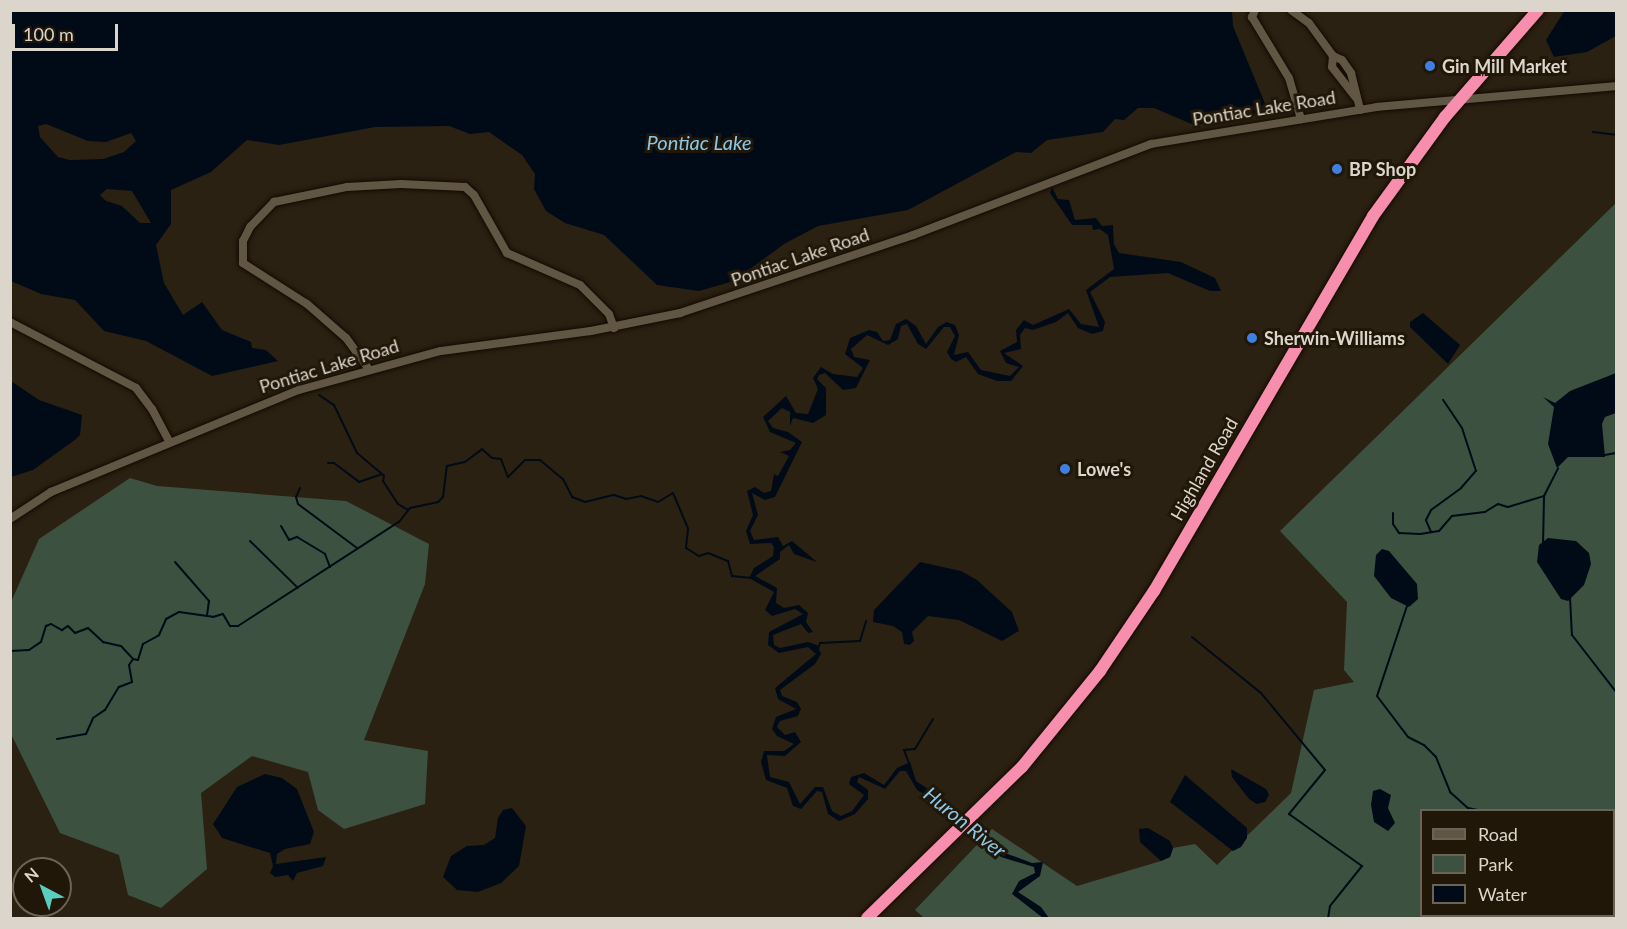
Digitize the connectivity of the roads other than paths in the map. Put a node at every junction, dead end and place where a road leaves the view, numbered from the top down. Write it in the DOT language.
graph roads {
  1 [pos="1256,10"];
  2 [pos="1291,10"];
  3 [pos="1538,10"];
  4 [pos="1617,86"];
  5 [pos="1459,100"];
  6 [pos="1360,110"];
  7 [pos="1301,119"];
  8 [pos="10,322"];
  9 [pos="614,328"];
  10 [pos="368,368"];
  11 [pos="169,441"];
  12 [pos="10,519"];
  13 [pos="867,918"];
  1 -- 7 [label="street"];
  2 -- 6 [label="street"];
  3 -- 5 [label="highway, Highland Road"];
  4 -- 5 [label="street, Pontiac Lake Road"];
  5 -- 6 [label="street, Pontiac Lake Road"];
  5 -- 13 [label="highway, Highland Road"];
  6 -- 7 [label="street, Pontiac Lake Road"];
  7 -- 9 [label="street, Pontiac Lake Road"];
  8 -- 11 [label="street"];
  9 -- 10 [label="street, Pontiac Lake Road"];
  9 -- 10 [label="street"];
  10 -- 11 [label="street, Pontiac Lake Road"];
  11 -- 12 [label="street, Pontiac Lake Road"];
}
